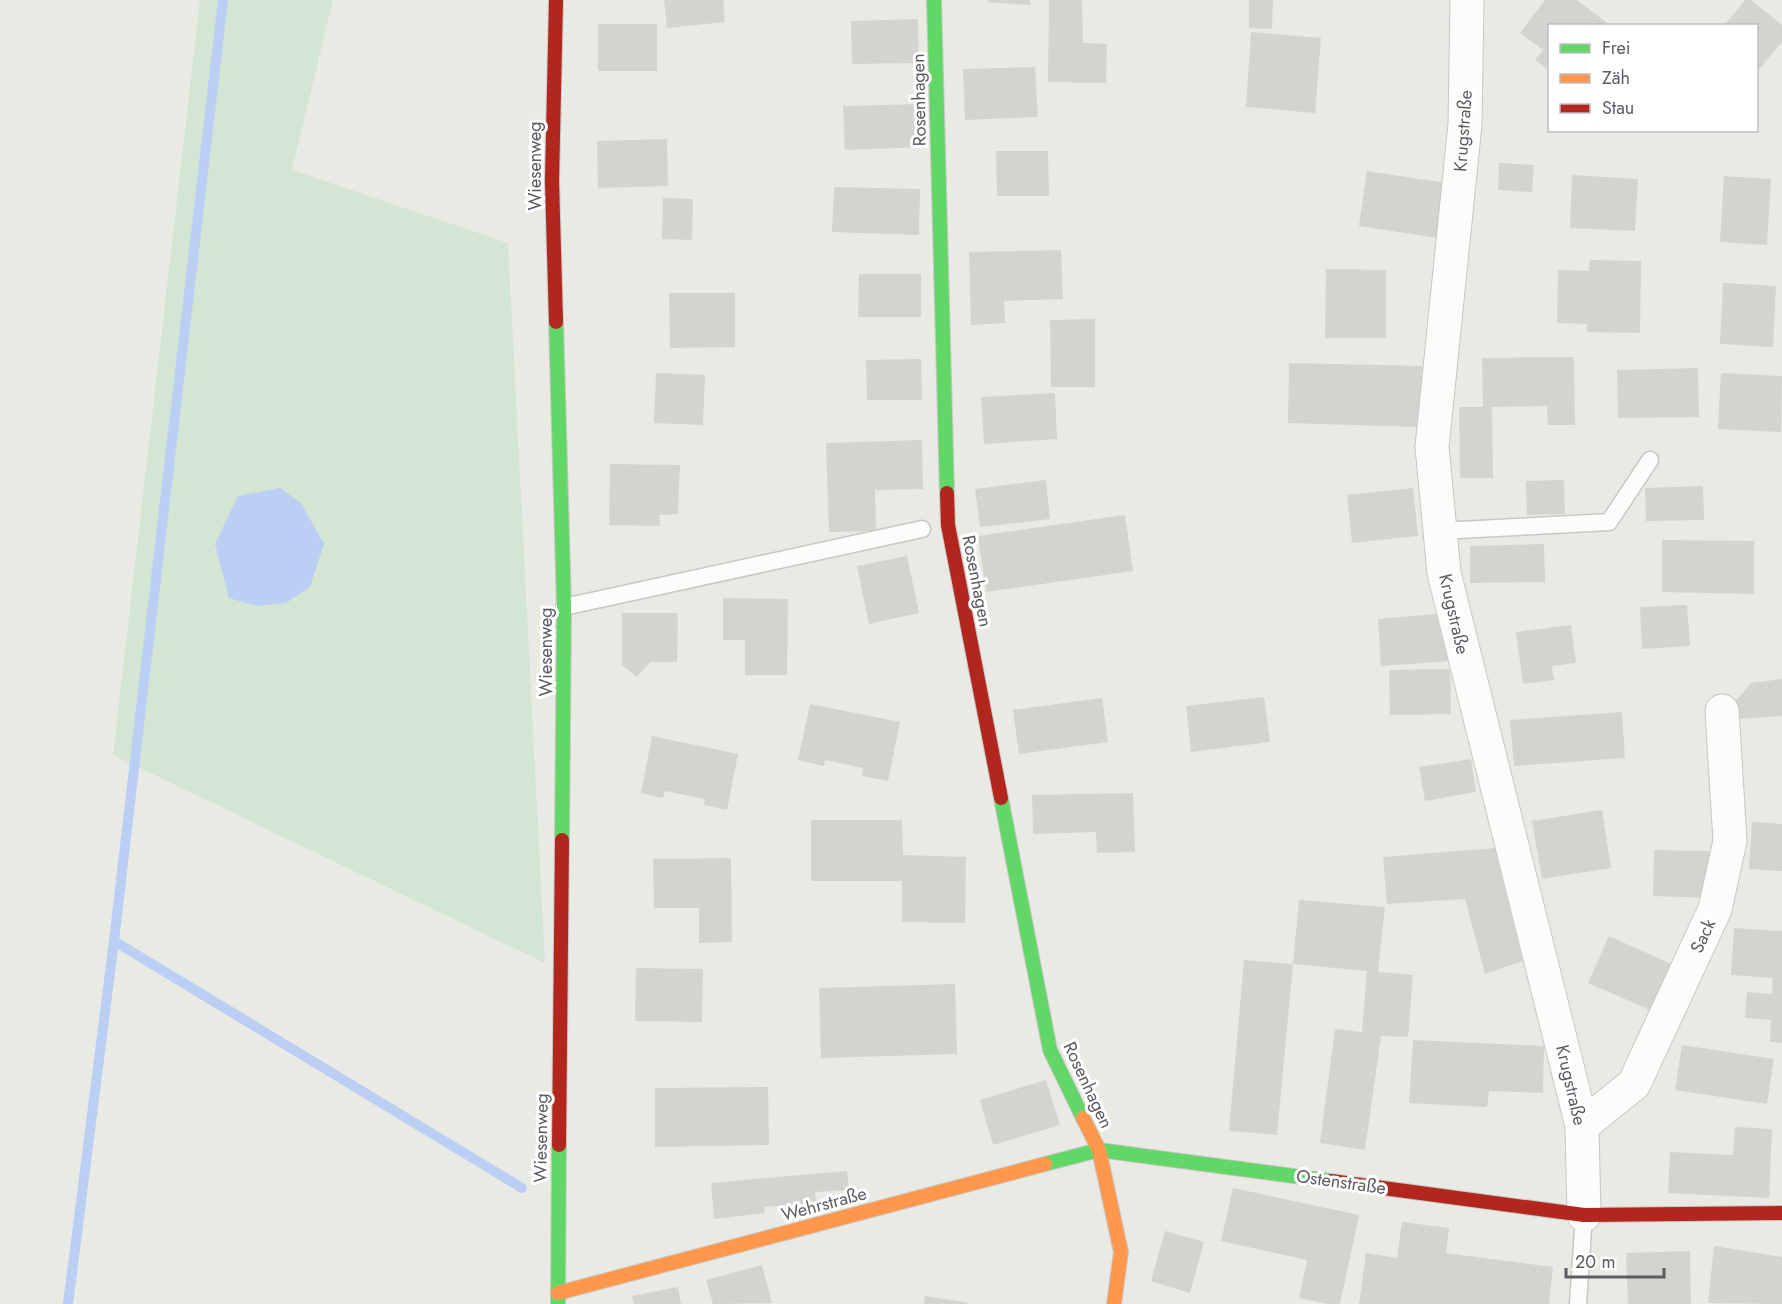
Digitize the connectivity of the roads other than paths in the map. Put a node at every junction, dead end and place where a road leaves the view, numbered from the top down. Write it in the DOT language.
graph roads {
  1 [pos="556,0"];
  2 [pos="934,0"];
  3 [pos="1467,0"];
  4 [pos="1650,460"];
  5 [pos="922,529"];
  6 [pos="1440,531"];
  7 [pos="564,607"];
  8 [pos="1722,711"];
  9 [pos="1582,1126"];
  10 [pos="1099,1150"];
  11 [pos="1782,1213"];
  12 [pos="1584,1215"];
  13 [pos="558,1299"];
  14 [pos="1114,1304"];
  15 [pos="1578,1304"];
  1 -- 7 [label="street, Wiesenweg"];
  2 -- 10 [label="street, Rosenhagen"];
  3 -- 6 [label="street, Krugstraße"];
  4 -- 6 [label="lane"];
  5 -- 7 [label="lane"];
  6 -- 9 [label="street, Krugstraße"];
  7 -- 13 [label="street, Wiesenweg"];
  8 -- 9 [label="street, Sack"];
  9 -- 12 [label="street, Krugstraße"];
  10 -- 12 [label="street, Ostenstraße"];
  10 -- 13 [label="street, Wehrstraße"];
  10 -- 14 [label="street, Rosenhagen"];
  11 -- 12 [label="street, Ostenstraße"];
  12 -- 15 [label="lane"];
}
